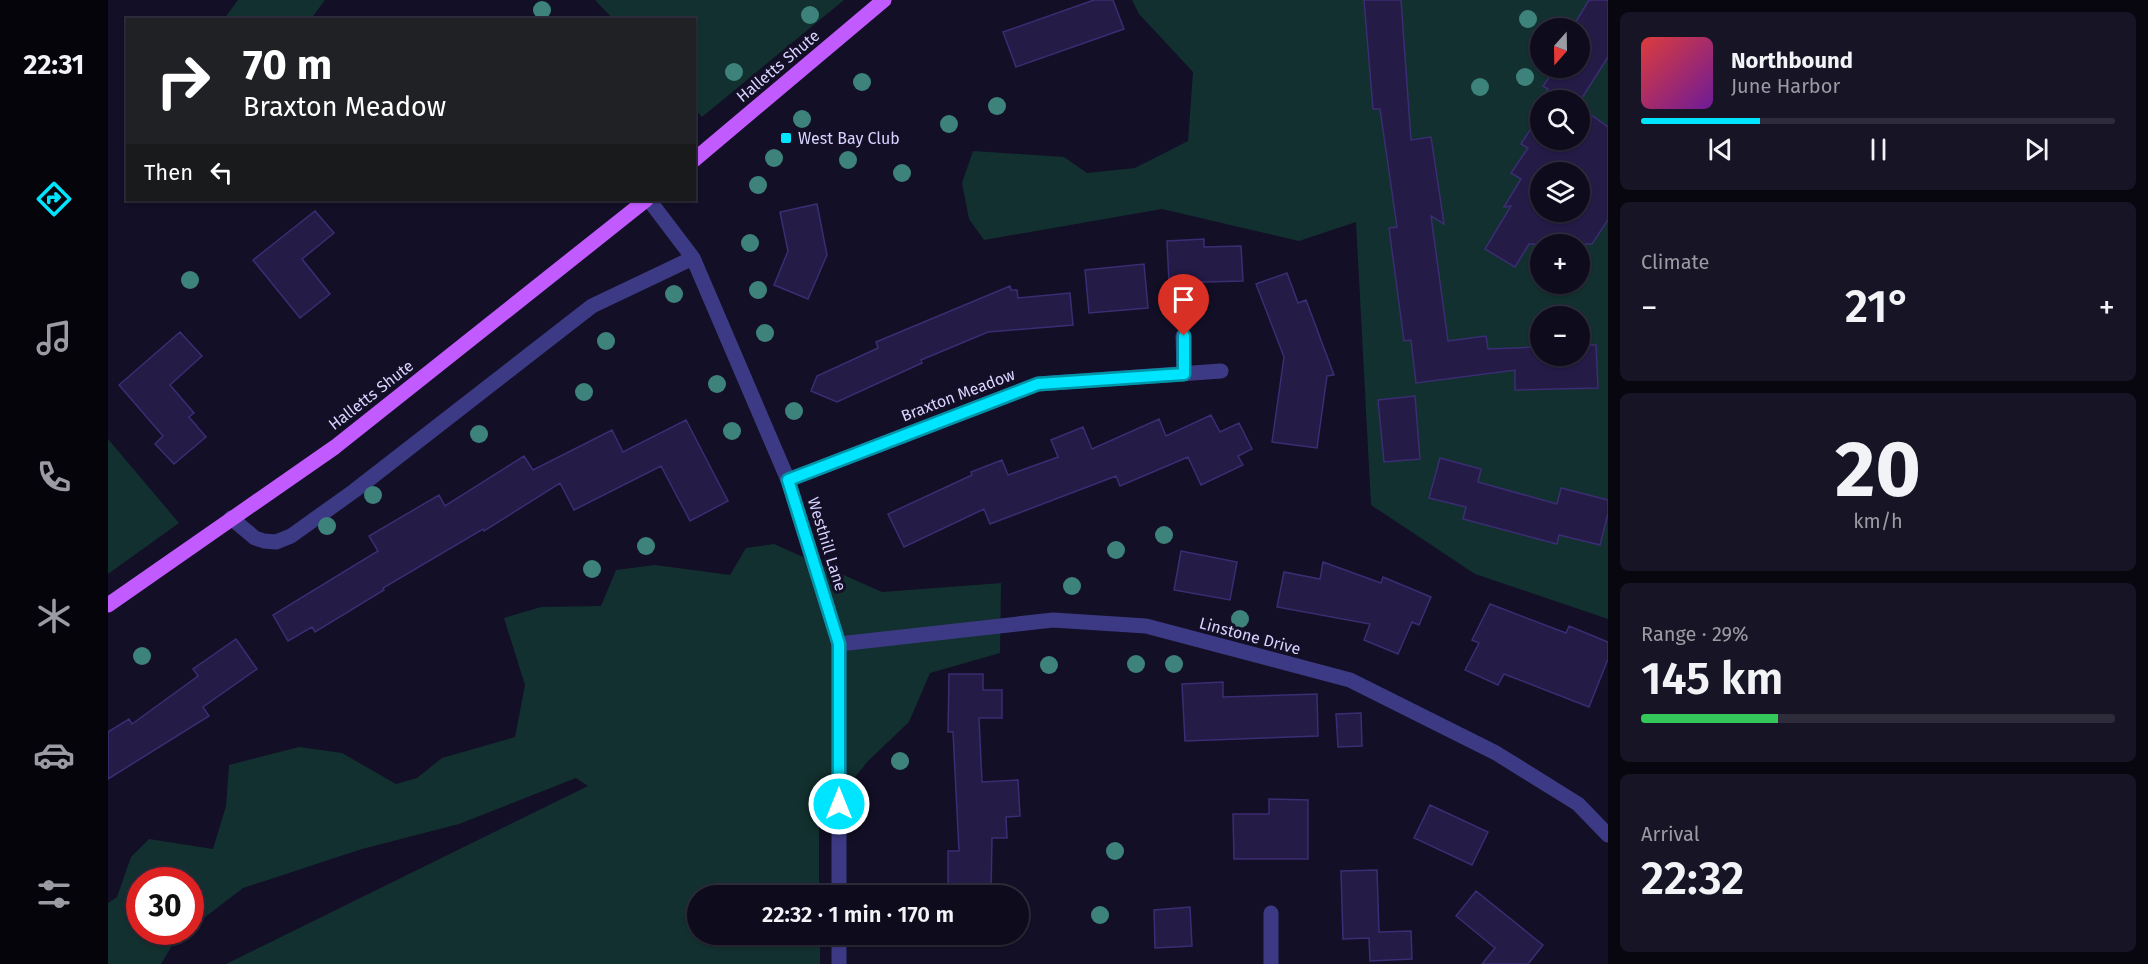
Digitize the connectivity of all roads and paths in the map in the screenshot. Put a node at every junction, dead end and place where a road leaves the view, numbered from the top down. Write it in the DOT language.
graph roads {
  1 [pos="884,0"];
  2 [pos="696,158"];
  3 [pos="647,201"];
  4 [pos="649,201"];
  5 [pos="693,258"];
  6 [pos="1184,336"];
  7 [pos="1221,370"];
  8 [pos="1184,374"];
  9 [pos="788,480"];
  10 [pos="231,518"];
  11 [pos="108,605"];
  12 [pos="839,644"];
  13 [pos="1608,835"];
  14 [pos="839,885"];
  15 [pos="1271,913"];
  16 [pos="839,945"];
  17 [pos="839,964"];
  18 [pos="1271,964"];
  1 -- 2 [label="main road, Halletts Shute"];
  3 -- 10 [label="main road, Halletts Shute"];
  4 -- 5 [label="street, Westhill Lane"];
  5 -- 9 [label="street, Westhill Lane"];
  5 -- 10 [label="street"];
  6 -- 8 [label="street"];
  7 -- 8 [label="street, Braxton Meadow"];
  8 -- 9 [label="street, Braxton Meadow"];
  9 -- 12 [label="street, Westhill Lane"];
  10 -- 11 [label="main road, Halletts Shute"];
  12 -- 13 [label="street, Linstone Drive"];
  12 -- 14 [label="street, Westhill Lane"];
  15 -- 18 [label="street"];
  16 -- 17 [label="street"];
}
